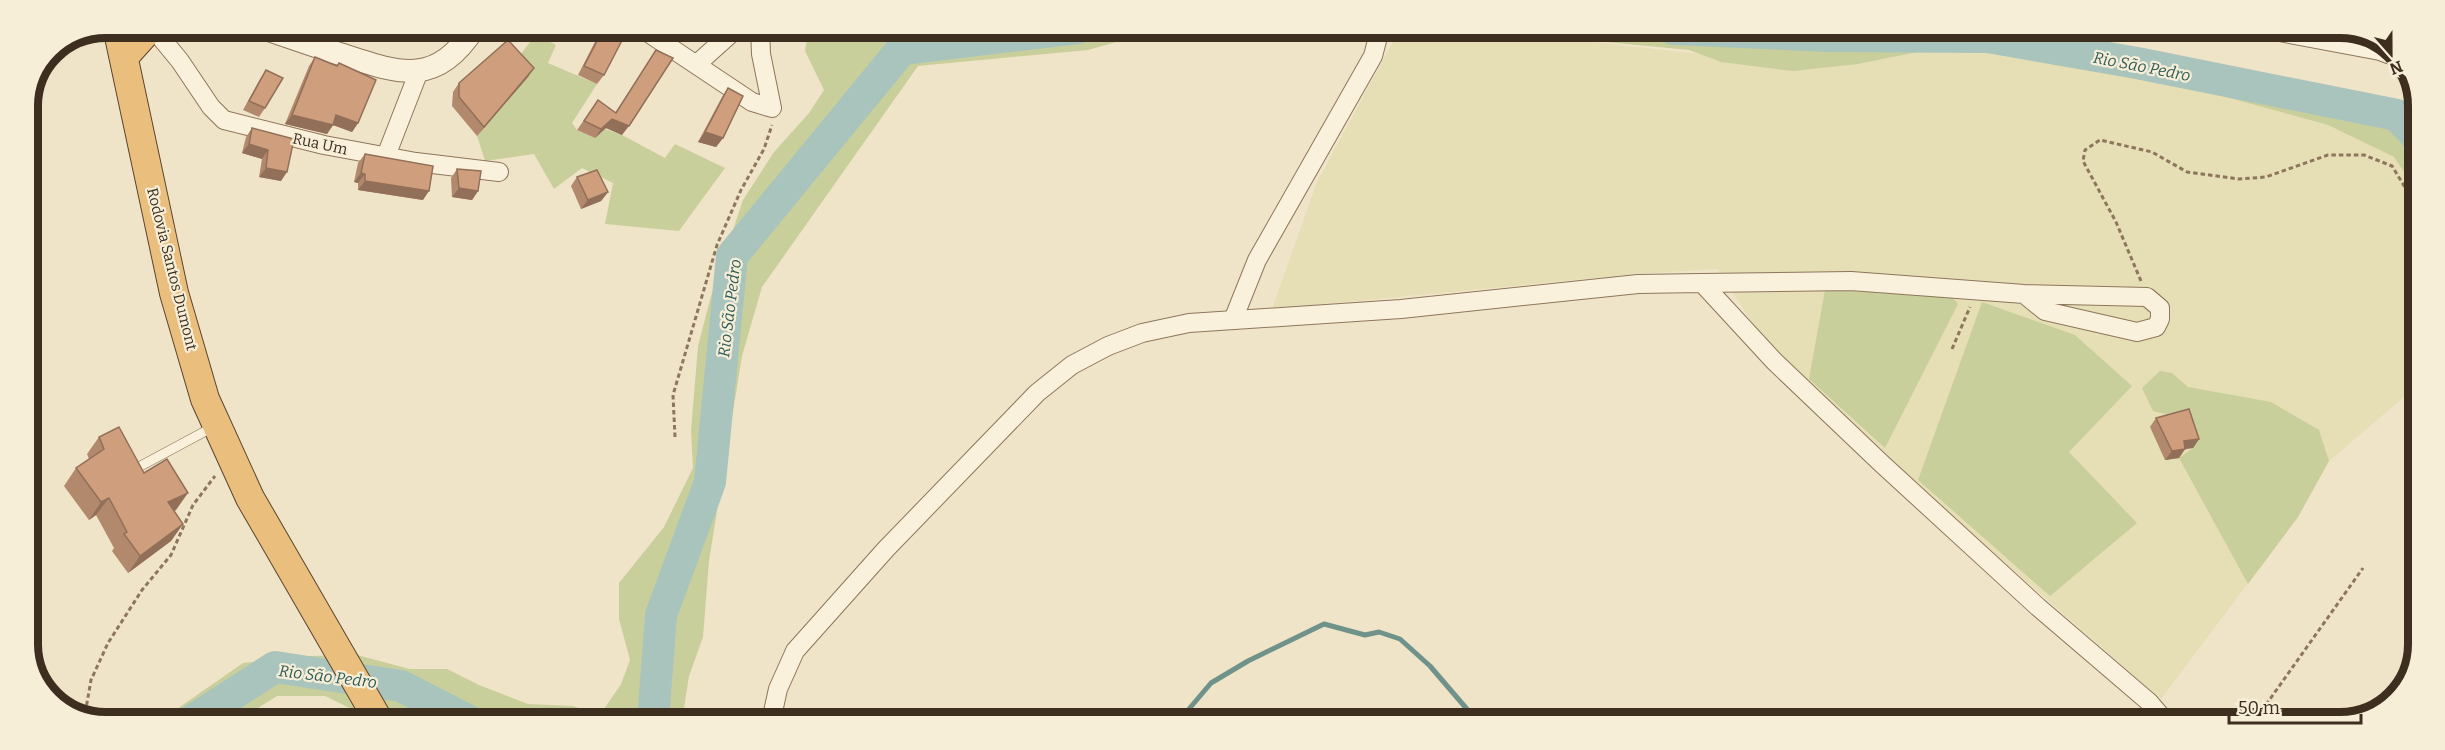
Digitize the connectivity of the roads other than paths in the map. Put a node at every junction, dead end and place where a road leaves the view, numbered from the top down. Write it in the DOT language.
graph roads {
  1 [pos="120,38"];
  2 [pos="142,38"];
  3 [pos="161,38"];
  4 [pos="293,38"];
  5 [pos="468,38"];
  6 [pos="657,38"];
  7 [pos="726,38"];
  8 [pos="760,38"];
  9 [pos="1378,38"];
  10 [pos="2316,38"];
  11 [pos="2382,52"];
  12 [pos="124,57"];
  13 [pos="698,63"];
  14 [pos="419,71"];
  15 [pos="386,156"];
  16 [pos="499,172"];
  17 [pos="1702,283"];
  18 [pos="2024,294"];
  19 [pos="1233,320"];
  20 [pos="217,425"];
  21 [pos="135,469"];
  22 [pos="374,712"];
  23 [pos="773,712"];
  24 [pos="2158,712"];
  1 -- 12 [label="highway, Rodovia Santos Dumont"];
  2 -- 12 [label="highway"];
  3 -- 15 [label="street, Rua Um"];
  4 -- 14 [label="street"];
  5 -- 14 [label="street"];
  6 -- 13 [label="street"];
  7 -- 13 [label="street"];
  8 -- 13 [label="street"];
  9 -- 19 [label="street"];
  10 -- 11 [label="street"];
  12 -- 20 [label="highway, Rodovia Santos Dumont"];
  14 -- 15 [label="street"];
  15 -- 16 [label="street, Rua Um"];
  17 -- 18 [label="street"];
  17 -- 19 [label="street"];
  17 -- 24 [label="street"];
  18 -- 18 [label="street"];
  19 -- 23 [label="street"];
  20 -- 21 [label="lane"];
  20 -- 22 [label="highway, Rodovia Santos Dumont"];
}
